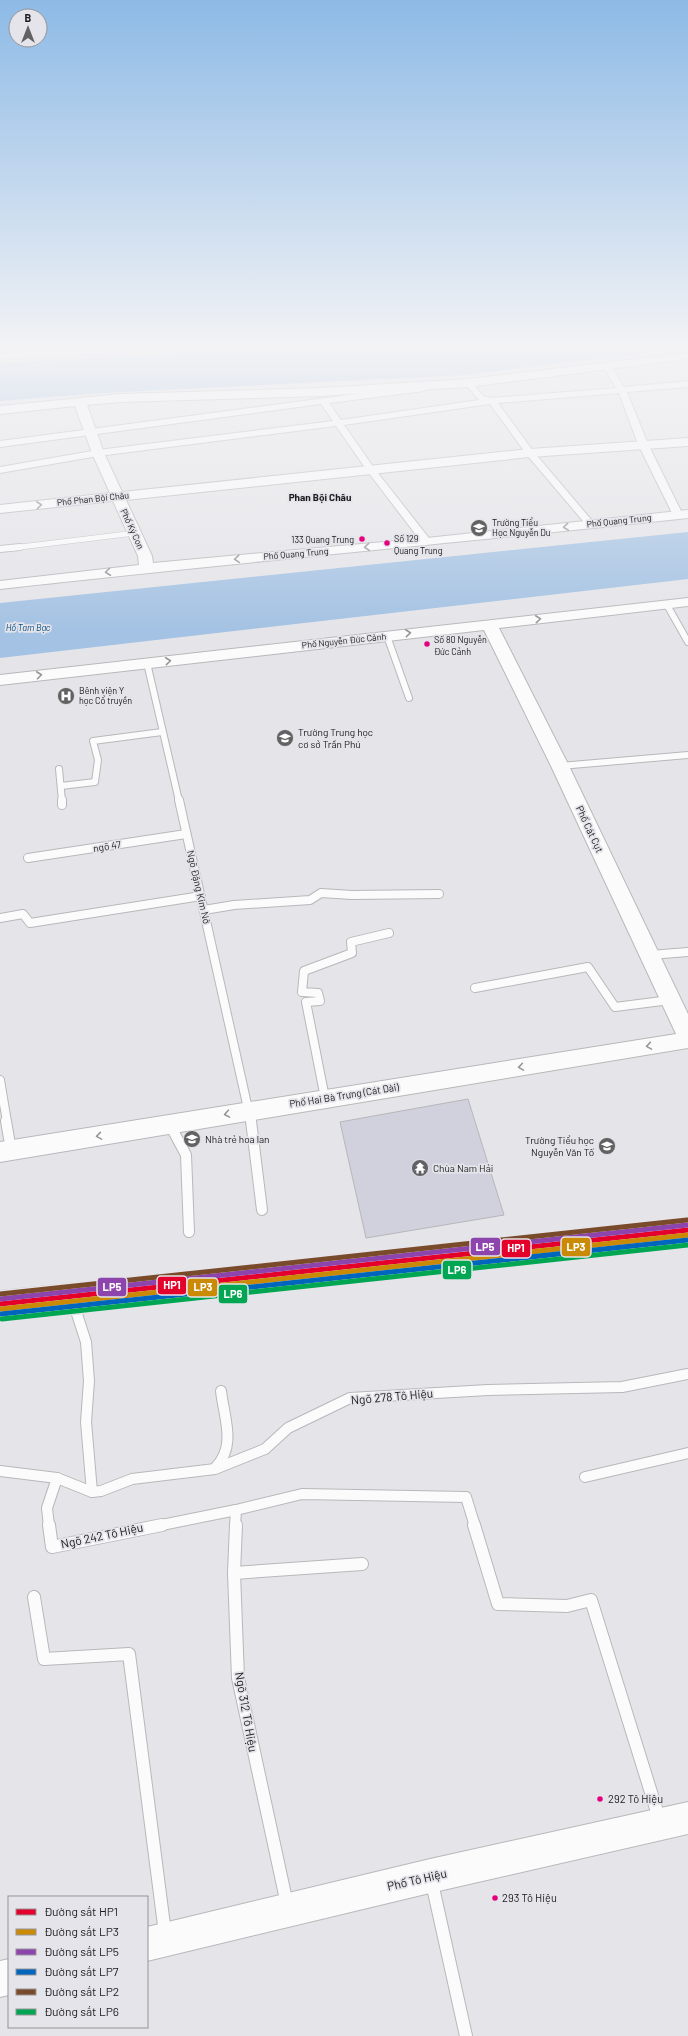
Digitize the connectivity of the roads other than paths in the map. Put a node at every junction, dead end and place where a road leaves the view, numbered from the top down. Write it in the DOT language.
graph roads {
  1 [pos="21,441"];
  2 [pos="94,441"];
  3 [pos="194,441"];
  4 [pos="351,441"];
  5 [pos="521,441"];
  6 [pos="641,441"];
  7 [pos="688,442"];
  8 [pos="0,444"];
  9 [pos="642,444"];
  10 [pos="98,453"];
  11 [pos="530,453"];
  12 [pos="0,470"];
  13 [pos="371,470"];
  14 [pos="117,497"];
  15 [pos="0,509"];
  16 [pos="683,514"];
  17 [pos="591,525"];
  18 [pos="135,533"];
  19 [pos="427,542"];
  20 [pos="0,549"];
  21 [pos="147,568"];
  22 [pos="0,585"];
  23 [pos="688,602"];
  24 [pos="667,605"];
  25 [pos="489,624"];
  26 [pos="388,636"];
  27 [pos="688,642"];
  28 [pos="148,663"];
  29 [pos="0,680"];
  30 [pos="409,698"];
  31 [pos="162,732"];
  32 [pos="688,755"];
  33 [pos="560,766"];
  34 [pos="59,769"];
  35 [pos="61,786"];
  36 [pos="62,805"];
  37 [pos="186,834"];
  38 [pos="28,858"];
  39 [pos="439,894"];
  40 [pos="201,896"];
  41 [pos="204,910"];
  42 [pos="0,918"];
  43 [pos="389,933"];
  44 [pos="688,952"];
  45 [pos="649,955"];
  46 [pos="475,988"];
  47 [pos="670,1000"];
  48 [pos="688,1036"];
  49 [pos="688,1040"];
  50 [pos="0,1080"];
  51 [pos="325,1098"];
  52 [pos="250,1110"];
  53 [pos="170,1124"];
  54 [pos="5,1151"];
  55 [pos="262,1210"];
  56 [pos="688,1225"];
  57 [pos="189,1232"];
  58 [pos="688,1242"];
  59 [pos="0,1296"];
  60 [pos="75,1308"];
  61 [pos="0,1316"];
  62 [pos="688,1374"];
  63 [pos="221,1391"];
  64 [pos="688,1453"];
  65 [pos="214,1469"];
  66 [pos="0,1471"];
  67 [pos="585,1477"];
  68 [pos="57,1478"];
  69 [pos="92,1492"];
  70 [pos="236,1510"];
  71 [pos="362,1564"];
  72 [pos="234,1573"];
  73 [pos="34,1597"];
  74 [pos="674,1821"];
  75 [pos="430,1876"];
  76 [pos="288,1910"];
  77 [pos="157,1942"];
  78 [pos="466,2036"];
  1 -- 8 [label="street"];
  2 -- 10 [label="street, Phố Ký Con"];
  3 -- 10 [label="street"];
  4 -- 13 [label="street"];
  5 -- 11 [label="street"];
  6 -- 9 [label="street"];
  7 -- 9 [label="street, Phố Phan Bội Châu"];
  9 -- 11 [label="street, Phố Phan Bội Châu"];
  9 -- 16 [label="street"];
  10 -- 12 [label="street"];
  10 -- 14 [label="street, Phố Ký Con"];
  11 -- 13 [label="street, Phố Phan Bội Châu"];
  11 -- 17 [label="street"];
  13 -- 14 [label="street, Phố Phan Bội Châu"];
  13 -- 19 [label="street"];
  15 -- 14 [label="street, Phố Phan Bội Châu, one-way"];
  14 -- 18 [label="street, Phố Ký Con"];
  16 -- 17 [label="street, Phố Quang Trung"];
  17 -- 19 [label="street, Phố Quang Trung, one-way"];
  18 -- 20 [label="lane"];
  18 -- 21 [label="street, Phố Ký Con"];
  19 -- 21 [label="street, Phố Quang Trung, one-way"];
  21 -- 22 [label="street, Phố Quang Trung, one-way"];
  23 -- 24 [label="street, Phố Nguyễn Đức Cảnh"];
  25 -- 24 [label="street, Phố Nguyễn Đức Cảnh, one-way"];
  24 -- 27 [label="lane"];
  26 -- 25 [label="street, Phố Nguyễn Đức Cảnh, one-way"];
  25 -- 33 [label="street, Phố Cát Cụt"];
  28 -- 26 [label="street, Phố Nguyễn Đức Cảnh, one-way"];
  26 -- 30 [label="lane"];
  29 -- 28 [label="street, Phố Nguyễn Đức Cảnh, one-way"];
  28 -- 31 [label="lane, Ngõ Đặng Kim Nở"];
  31 -- 35 [label="lane"];
  31 -- 37 [label="lane, Ngõ Đặng Kim Nở"];
  32 -- 33 [label="lane"];
  33 -- 45 [label="street, Phố Cát Cụt"];
  34 -- 35 [label="lane"];
  35 -- 36 [label="lane"];
  37 -- 38 [label="lane, ngõ 47"];
  37 -- 40 [label="lane, Ngõ Đặng Kim Nở"];
  39 -- 41 [label="lane"];
  40 -- 41 [label="lane, Ngõ Đặng Kim Nở"];
  40 -- 42 [label="lane"];
  41 -- 52 [label="lane, Ngõ Đặng Kim Nở"];
  43 -- 51 [label="lane"];
  44 -- 45 [label="lane"];
  45 -- 47 [label="street, Phố Cát Cụt"];
  46 -- 47 [label="lane"];
  47 -- 48 [label="street, Phố Cát Cụt"];
  49 -- 51 [label="street, Phố Hai Bà Trưng (Cát Dài), one-way"];
  50 -- 54 [label="lane"];
  51 -- 52 [label="street, Phố Hai Bà Trưng (Cát Dài)"];
  52 -- 53 [label="street, Phố Hai Bà Trưng (Cát Dài), one-way"];
  52 -- 55 [label="lane, Ngõ Đặng Kim Nở"];
  53 -- 54 [label="street, Phố Hai Bà Trưng (Cát Dài), one-way"];
  53 -- 57 [label="lane"];
  56 -- 59 [label="lane"];
  58 -- 60 [label="lane"];
  60 -- 61 [label="lane"];
  60 -- 69 [label="lane"];
  62 -- 65 [label="lane, Ngõ 278 Tô Hiệu"];
  63 -- 65 [label="lane"];
  64 -- 67 [label="lane"];
  65 -- 69 [label="lane, Ngõ 278 Tô Hiệu"];
  66 -- 68 [label="lane"];
  68 -- 69 [label="lane"];
  68 -- 70 [label="lane, Ngõ 242 Tô Hiệu"];
  70 -- 72 [label="lane, Ngõ 312 Tô Hiệu"];
  70 -- 74 [label="lane"];
  71 -- 72 [label="lane"];
  72 -- 76 [label="lane, Ngõ 312 Tô Hiệu"];
  73 -- 77 [label="lane"];
  74 -- 75 [label="street, Phố Tô Hiệu"];
  75 -- 76 [label="street, Phố Tô Hiệu"];
  75 -- 78 [label="lane"];
  76 -- 77 [label="street, Phố Tô Hiệu"];
}
